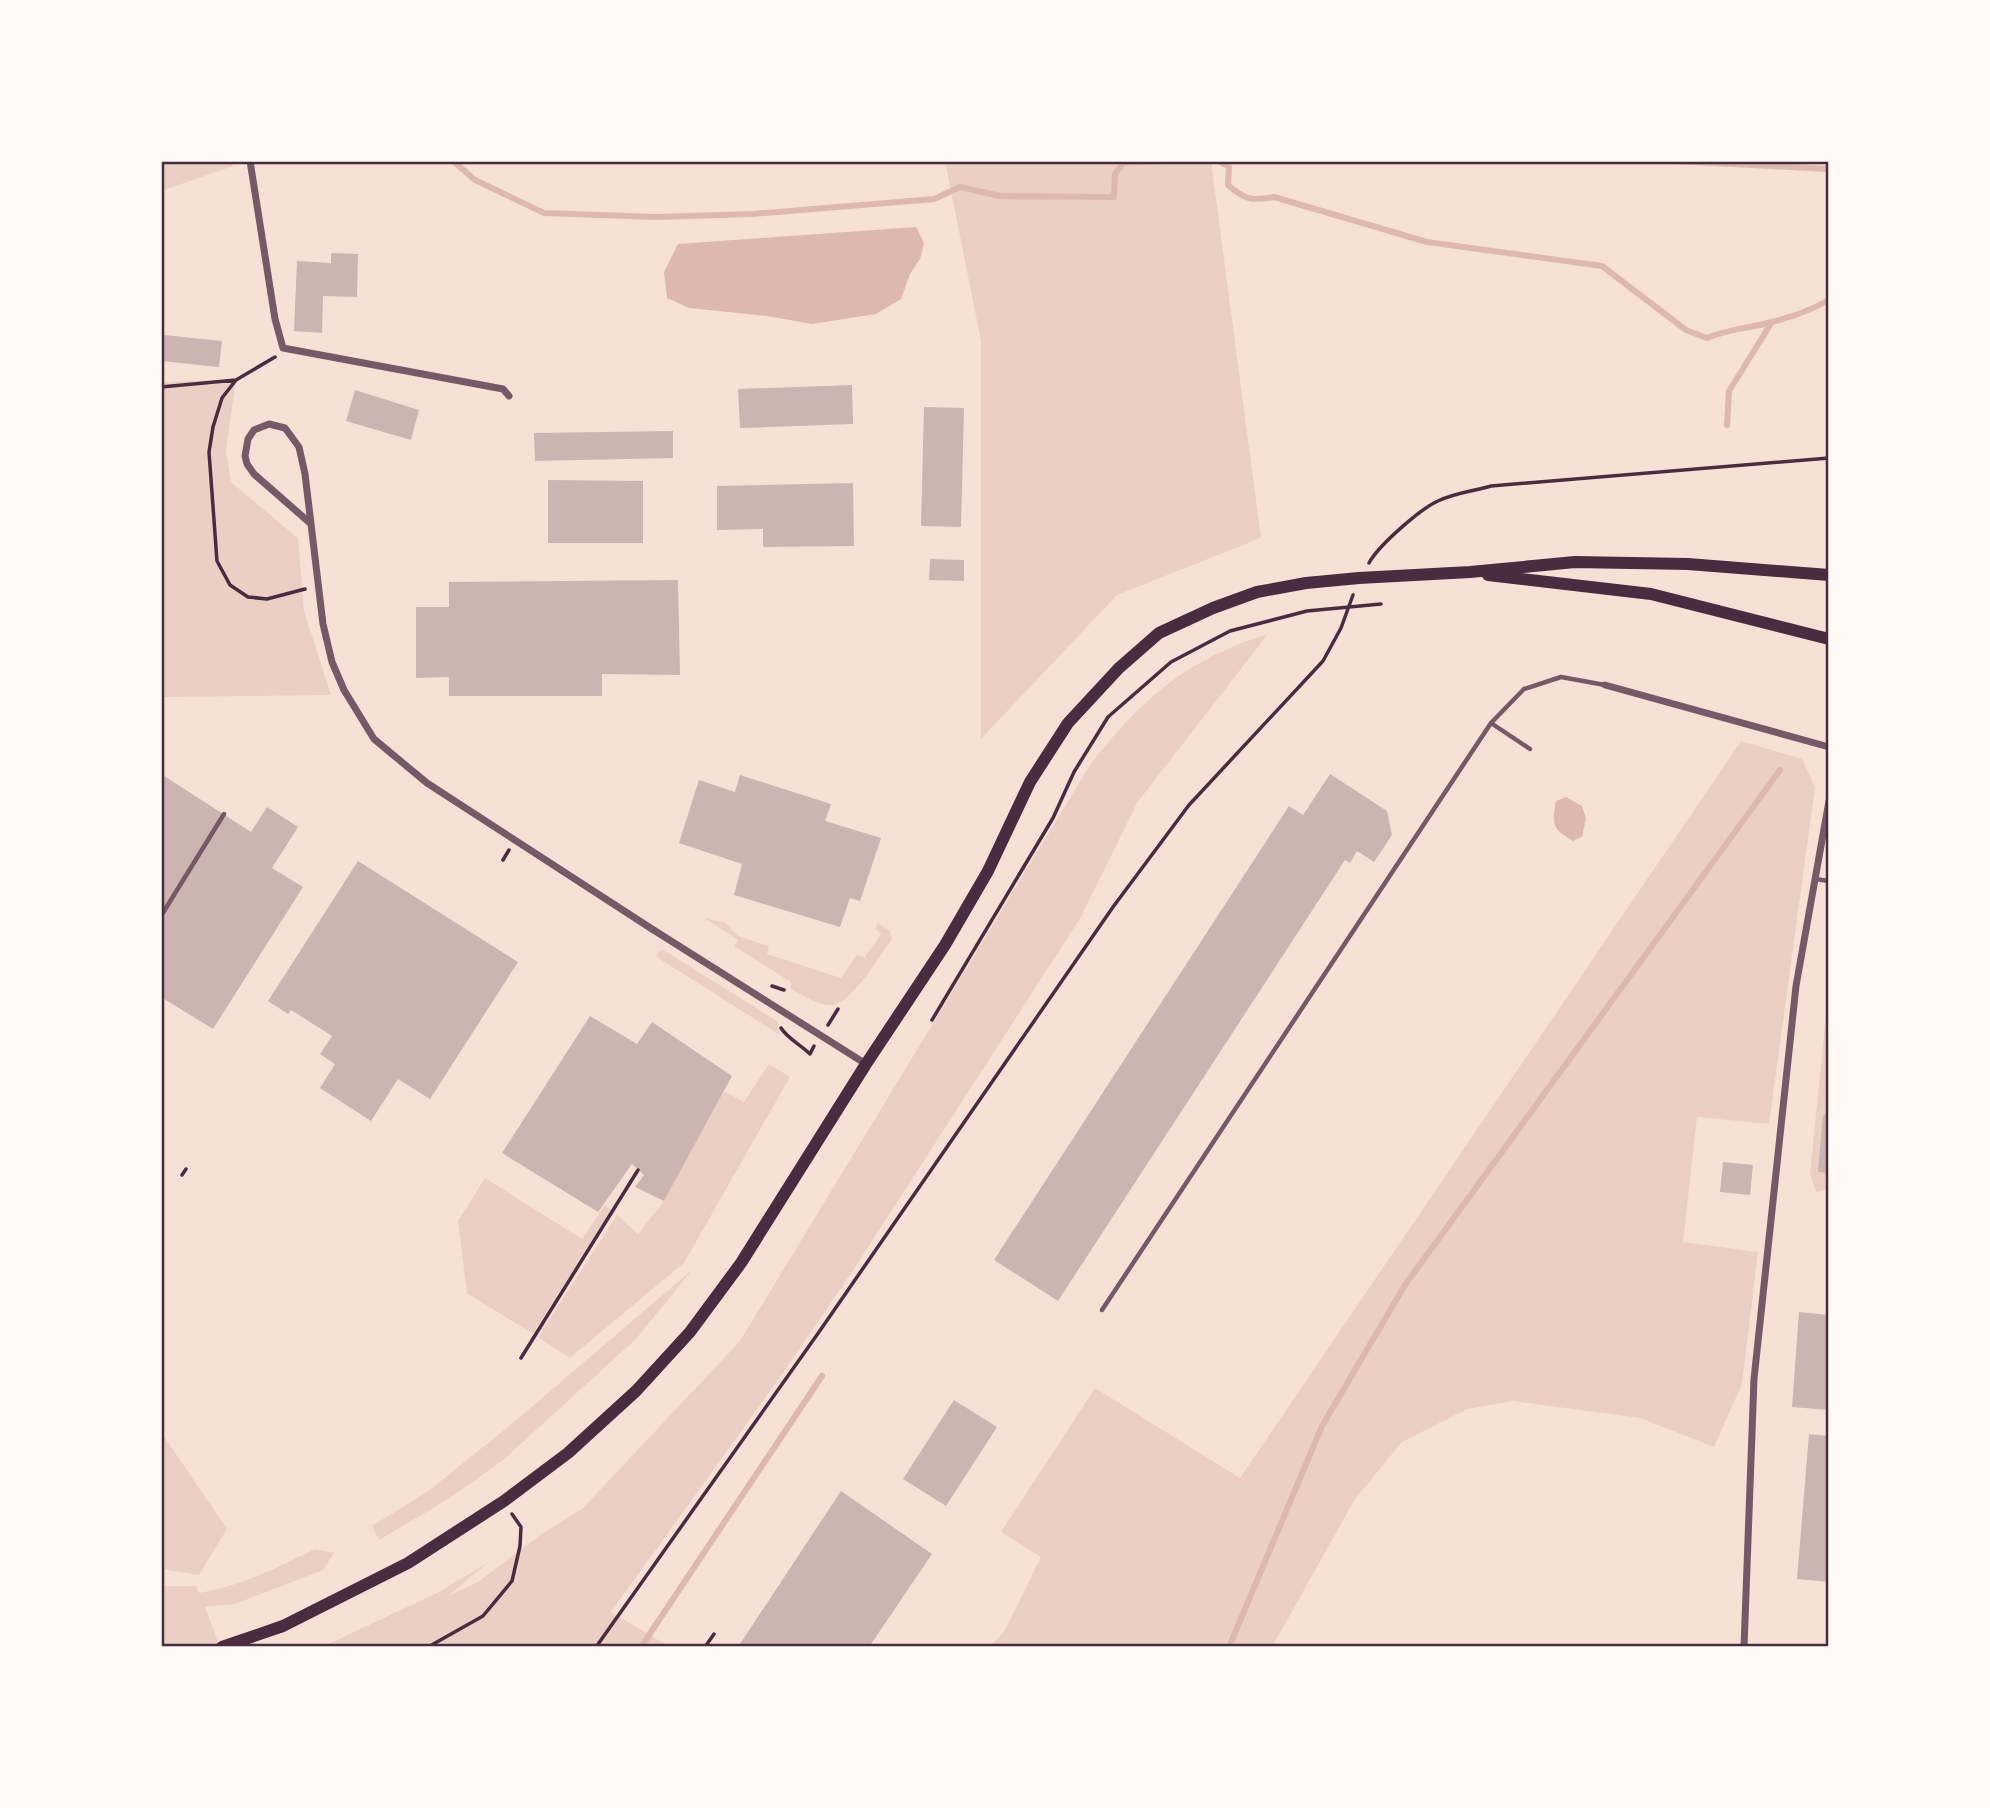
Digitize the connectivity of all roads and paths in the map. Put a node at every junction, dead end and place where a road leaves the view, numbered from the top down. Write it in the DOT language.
graph roads {
  1 [pos="250,161"];
  2 [pos="283,348"];
  3 [pos="236,380"];
  4 [pos="161,387"];
  5 [pos="509,396"];
  6 [pos="1829,458"];
  7 [pos="1688,469"];
  8 [pos="310,523"];
  9 [pos="1470,572"];
  10 [pos="1829,575"];
  11 [pos="318,586"];
  12 [pos="1381,604"];
  13 [pos="1829,639"];
  14 [pos="1605,685"];
  15 [pos="1491,723"];
  16 [pos="1829,747"];
  17 [pos="1530,749"];
  18 [pos="1237,751"];
  19 [pos="1829,801"];
  20 [pos="224,814"];
  21 [pos="1814,879"];
  22 [pos="1829,881"];
  23 [pos="161,916"];
  24 [pos="932,1020"];
  25 [pos="866,1064"];
  26 [pos="186,1169"];
  27 [pos="638,1170"];
  28 [pos="182,1175"];
  29 [pos="1101,1310"];
  30 [pos="521,1358"];
  31 [pos="504,1501"];
  32 [pos="714,1634"];
  33 [pos="222,1647"];
  34 [pos="428,1647"];
  35 [pos="596,1647"];
  36 [pos="705,1647"];
  37 [pos="1744,1647"];
  1 -- 2 [label="street"];
  2 -- 3 [label="path"];
  2 -- 5 [label="street"];
  3 -- 4 [label="path"];
  3 -- 11 [label="path"];
  6 -- 7 [label="path"];
  8 -- 8 [label="street"];
  8 -- 11 [label="street"];
  9 -- 10 [label="main road"];
  9 -- 13 [label="main road"];
  9 -- 25 [label="main road"];
  11 -- 25 [label="street"];
  12 -- 24 [label="path"];
  14 -- 15 [label="lane"];
  14 -- 16 [label="street"];
  15 -- 17 [label="lane"];
  15 -- 29 [label="lane"];
  18 -- 35 [label="path"];
  19 -- 21 [label="street"];
  20 -- 23 [label="lane"];
  21 -- 22 [label="lane"];
  21 -- 37 [label="street"];
  25 -- 31 [label="main road"];
  26 -- 28 [label="path"];
  27 -- 30 [label="path"];
  31 -- 33 [label="main road"];
  31 -- 34 [label="path"];
  32 -- 36 [label="path"];
}
